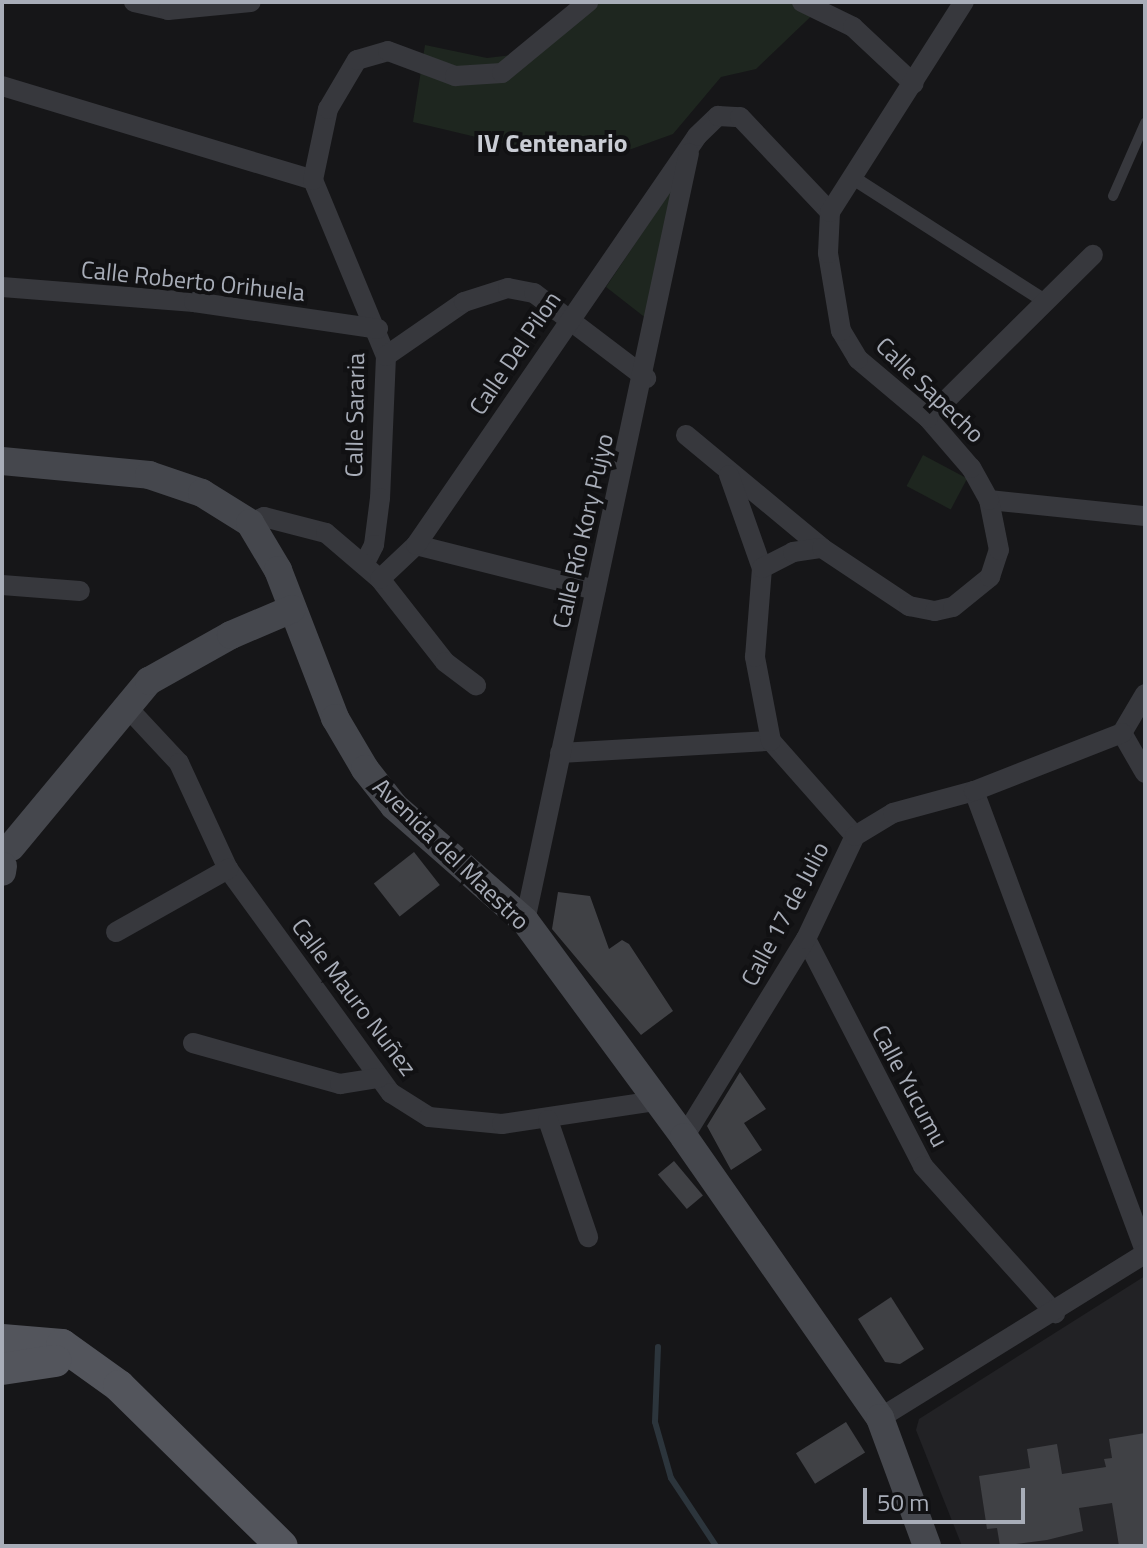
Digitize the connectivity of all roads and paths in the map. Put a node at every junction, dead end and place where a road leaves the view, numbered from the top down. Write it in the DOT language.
graph roads {
  1 [pos="134,2"];
  2 [pos="249,2"];
  3 [pos="588,2"];
  4 [pos="802,2"];
  5 [pos="964,2"];
  6 [pos="914,84"];
  7 [pos="2,86"];
  8 [pos="1145,123"];
  9 [pos="689,153"];
  10 [pos="850,176"];
  11 [pos="313,180"];
  12 [pos="1113,196"];
  13 [pos="830,212"];
  14 [pos="1093,255"];
  15 [pos="2,287"];
  16 [pos="1043,300"];
  17 [pos="569,320"];
  18 [pos="378,329"];
  19 [pos="386,356"];
  20 [pos="646,378"];
  21 [pos="928,418"];
  22 [pos="686,435"];
  23 [pos="2,461"];
  24 [pos="729,475"];
  25 [pos="989,500"];
  26 [pos="1145,516"];
  27 [pos="250,523"];
  28 [pos="416,545"];
  29 [pos="822,548"];
  30 [pos="364,565"];
  31 [pos="762,568"];
  32 [pos="380,579"];
  33 [pos="2,585"];
  34 [pos="595,590"];
  35 [pos="80,591"];
  36 [pos="292,609"];
  37 [pos="476,685"];
  38 [pos="1145,694"];
  39 [pos="125,705"];
  40 [pos="1122,733"];
  41 [pos="771,741"];
  42 [pos="560,753"];
  43 [pos="1145,773"];
  44 [pos="974,791"];
  45 [pos="855,836"];
  46 [pos="4,857"];
  47 [pos="228,869"];
  48 [pos="525,921"];
  49 [pos="116,932"];
  50 [pos="806,939"];
  51 [pos="193,1043"];
  52 [pos="379,1078"];
  53 [pos="656,1101"];
  54 [pos="548,1120"];
  55 [pos="684,1137"];
  56 [pos="588,1237"];
  57 [pos="1145,1253"];
  58 [pos="1055,1313"];
  59 [pos="2,1340"];
  60 [pos="86,1363"];
  61 [pos="2,1369"];
  62 [pos="880,1418"];
  63 [pos="282,1546"];
  64 [pos="927,1546"];
  1 -- 2 [label="street"];
  3 -- 11 [label="street"];
  4 -- 6 [label="street"];
  5 -- 6 [label="street, Calle Sapecho"];
  6 -- 10 [label="street, Calle Sapecho"];
  7 -- 11 [label="street"];
  8 -- 12 [label="lane"];
  9 -- 13 [label="street, Calle Del Pilon"];
  9 -- 17 [label="street, Calle Del Pilon"];
  9 -- 20 [label="street, Calle Río Kory Pujyo"];
  10 -- 13 [label="street, Calle Sapecho"];
  10 -- 16 [label="street"];
  11 -- 18 [label="street, Calle Sararia"];
  13 -- 21 [label="street, Calle Sapecho"];
  14 -- 16 [label="street"];
  15 -- 18 [label="street, Calle Roberto Orihuela"];
  16 -- 21 [label="street"];
  17 -- 19 [label="street"];
  17 -- 20 [label="street"];
  17 -- 28 [label="street, Calle Del Pilon"];
  18 -- 19 [label="street, Calle Sararia"];
  19 -- 30 [label="street, Calle Sararia"];
  20 -- 34 [label="street, Calle Río Kory Pujyo"];
  21 -- 25 [label="street, Calle Sapecho"];
  22 -- 24 [label="street, Calle Sapecho"];
  23 -- 27 [label="main road"];
  24 -- 29 [label="street, Calle Sapecho"];
  24 -- 31 [label="street"];
  25 -- 26 [label="street"];
  25 -- 29 [label="street, Calle Sapecho"];
  27 -- 30 [label="street"];
  27 -- 36 [label="main road, Avenida del Maestro"];
  28 -- 32 [label="street, Calle Del Pilon"];
  28 -- 34 [label="street"];
  29 -- 31 [label="street"];
  30 -- 32 [label="street"];
  31 -- 41 [label="street"];
  32 -- 37 [label="street"];
  33 -- 35 [label="street"];
  34 -- 42 [label="street, Calle Río Kory Pujyo"];
  36 -- 39 [label="main road"];
  36 -- 48 [label="main road, Avenida del Maestro"];
  38 -- 40 [label="street"];
  39 -- 46 [label="main road"];
  39 -- 47 [label="street, Calle Mauro Nuñez"];
  40 -- 43 [label="street"];
  40 -- 44 [label="street, Calle 17 de Julio"];
  41 -- 42 [label="street"];
  41 -- 45 [label="street"];
  42 -- 48 [label="street, Calle Río Kory Pujyo"];
  44 -- 45 [label="street, Calle 17 de Julio"];
  44 -- 57 [label="street"];
  45 -- 50 [label="street, Calle 17 de Julio"];
  47 -- 49 [label="street"];
  47 -- 52 [label="street, Calle Mauro Nuñez"];
  48 -- 53 [label="main road, Avenida del Maestro"];
  50 -- 55 [label="street, Calle 17 de Julio"];
  50 -- 58 [label="street, Calle Yucumu"];
  51 -- 52 [label="street"];
  52 -- 54 [label="street, Calle Mauro Nuñez"];
  53 -- 54 [label="street, Calle Mauro Nuñez"];
  53 -- 55 [label="main road, Avenida del Maestro"];
  54 -- 56 [label="street"];
  55 -- 62 [label="main road, Avenida del Maestro"];
  57 -- 58 [label="street"];
  58 -- 62 [label="street"];
  59 -- 60 [label="main road"];
  60 -- 61 [label="main road"];
  60 -- 63 [label="main road"];
  62 -- 64 [label="main road, Avenida del Maestro"];
}
